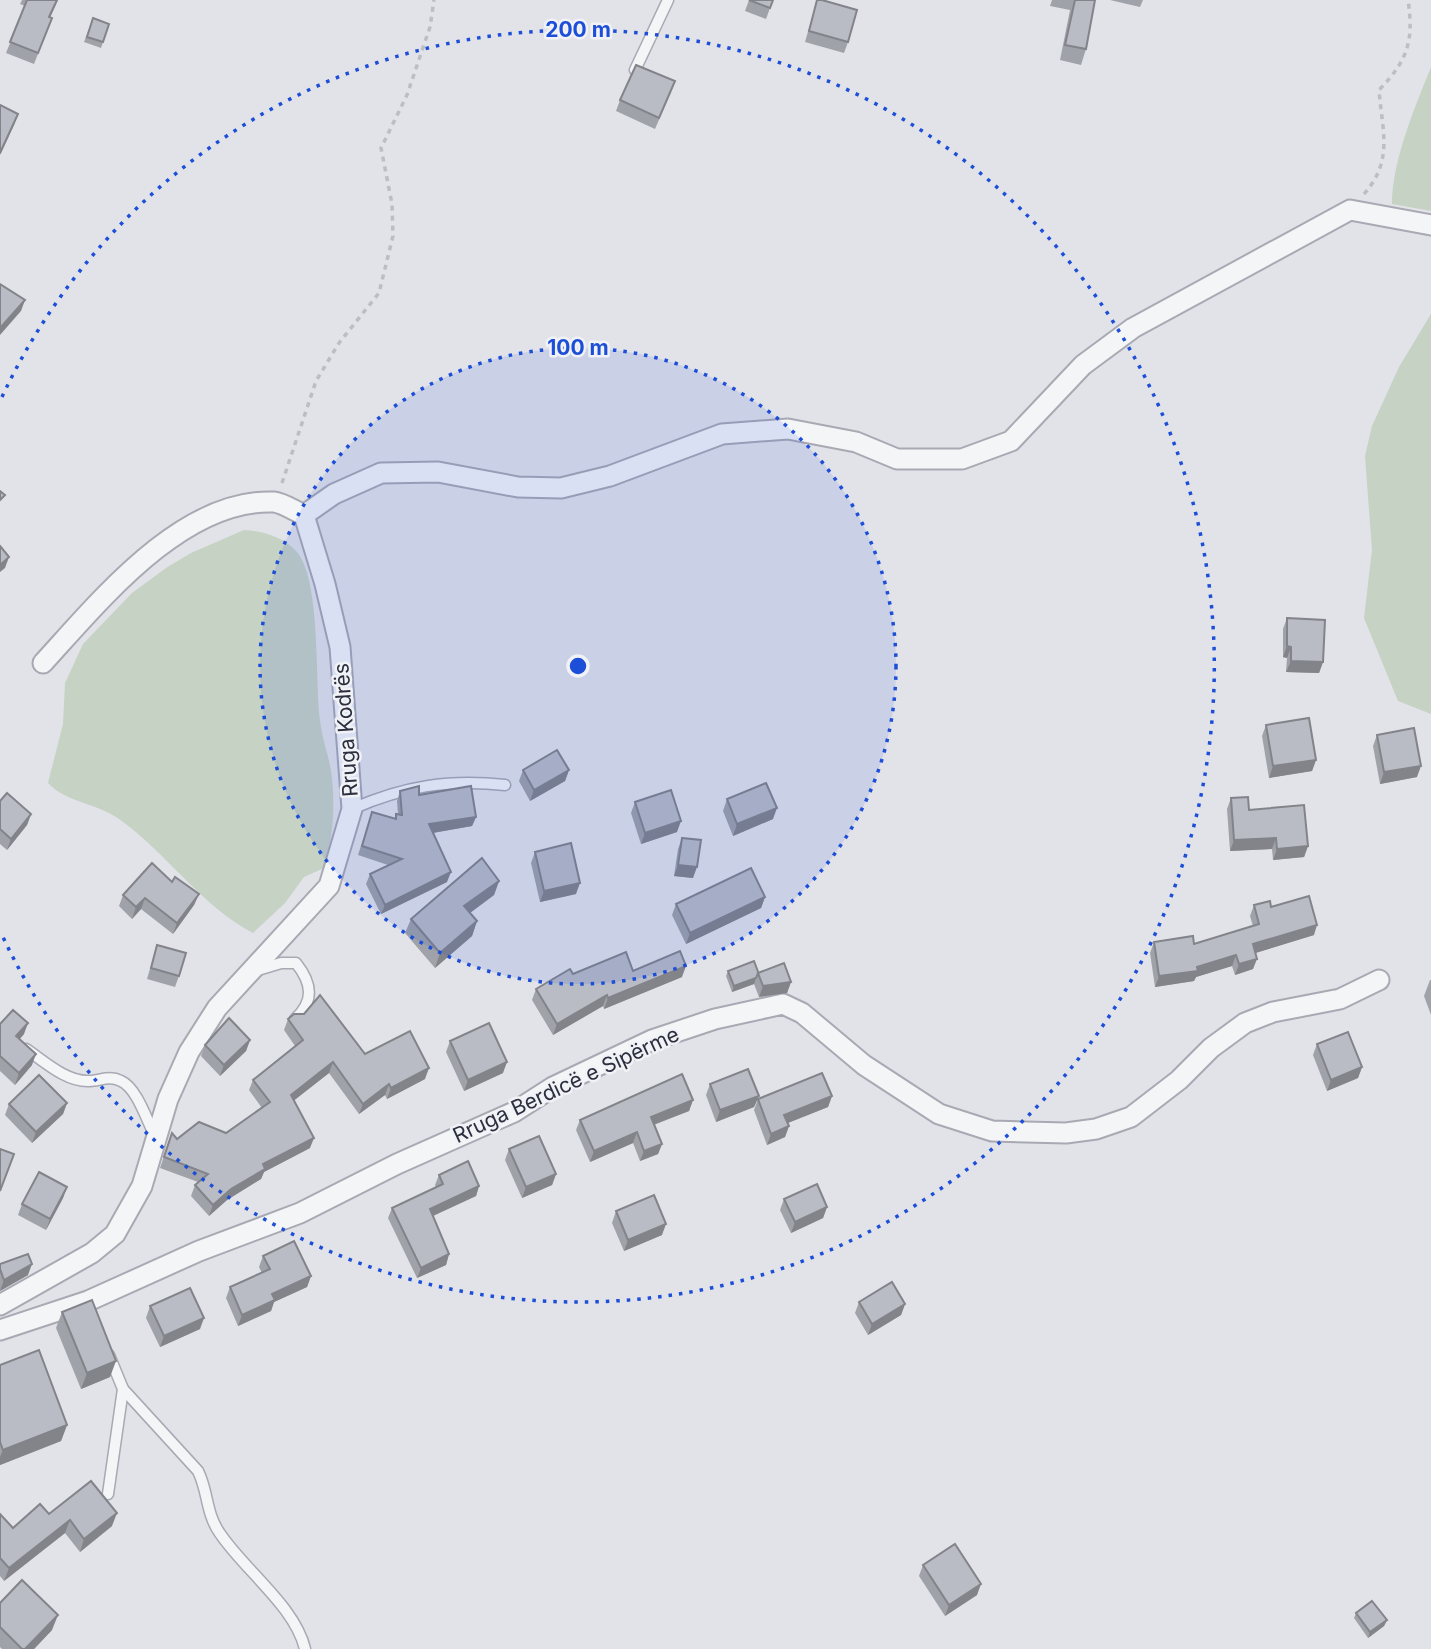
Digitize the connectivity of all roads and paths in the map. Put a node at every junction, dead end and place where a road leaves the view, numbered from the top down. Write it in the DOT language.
graph roads {
  1 [pos="434,0"];
  2 [pos="668,0"];
  3 [pos="1408,0"];
  4 [pos="635,70"];
  5 [pos="1350,210"];
  6 [pos="1431,225"];
  7 [pos="276,502"];
  8 [pos="303,515"];
  9 [pos="43,663"];
  10 [pos="505,785"];
  11 [pos="352,809"];
  12 [pos="251,972"];
  13 [pos="1379,980"];
  14 [pos="295,1019"];
  15 [pos="26,1049"];
  16 [pos="157,1139"];
  17 [pos="0,1305"];
  18 [pos="0,1330"];
  19 [pos="106,1348"];
  20 [pos="123,1389"];
  21 [pos="108,1494"];
  22 [pos="306,1649"];
  1 -- 7 [label="path"];
  2 -- 4 [label="lane"];
  3 -- 5 [label="path"];
  5 -- 6 [label="street"];
  5 -- 8 [label="street"];
  7 -- 8 [label="street"];
  7 -- 9 [label="street"];
  8 -- 11 [label="street, Rruga Kodrës"];
  10 -- 11 [label="lane"];
  11 -- 12 [label="street, Rruga Kodrës"];
  12 -- 14 [label="lane"];
  12 -- 16 [label="street, Rruga Kodrës"];
  13 -- 18 [label="street, Rruga Berdicë e Sipërme"];
  15 -- 16 [label="lane"];
  16 -- 17 [label="street, Rruga Kodrës"];
  19 -- 20 [label="lane"];
  20 -- 21 [label="lane"];
  20 -- 22 [label="lane"];
}
